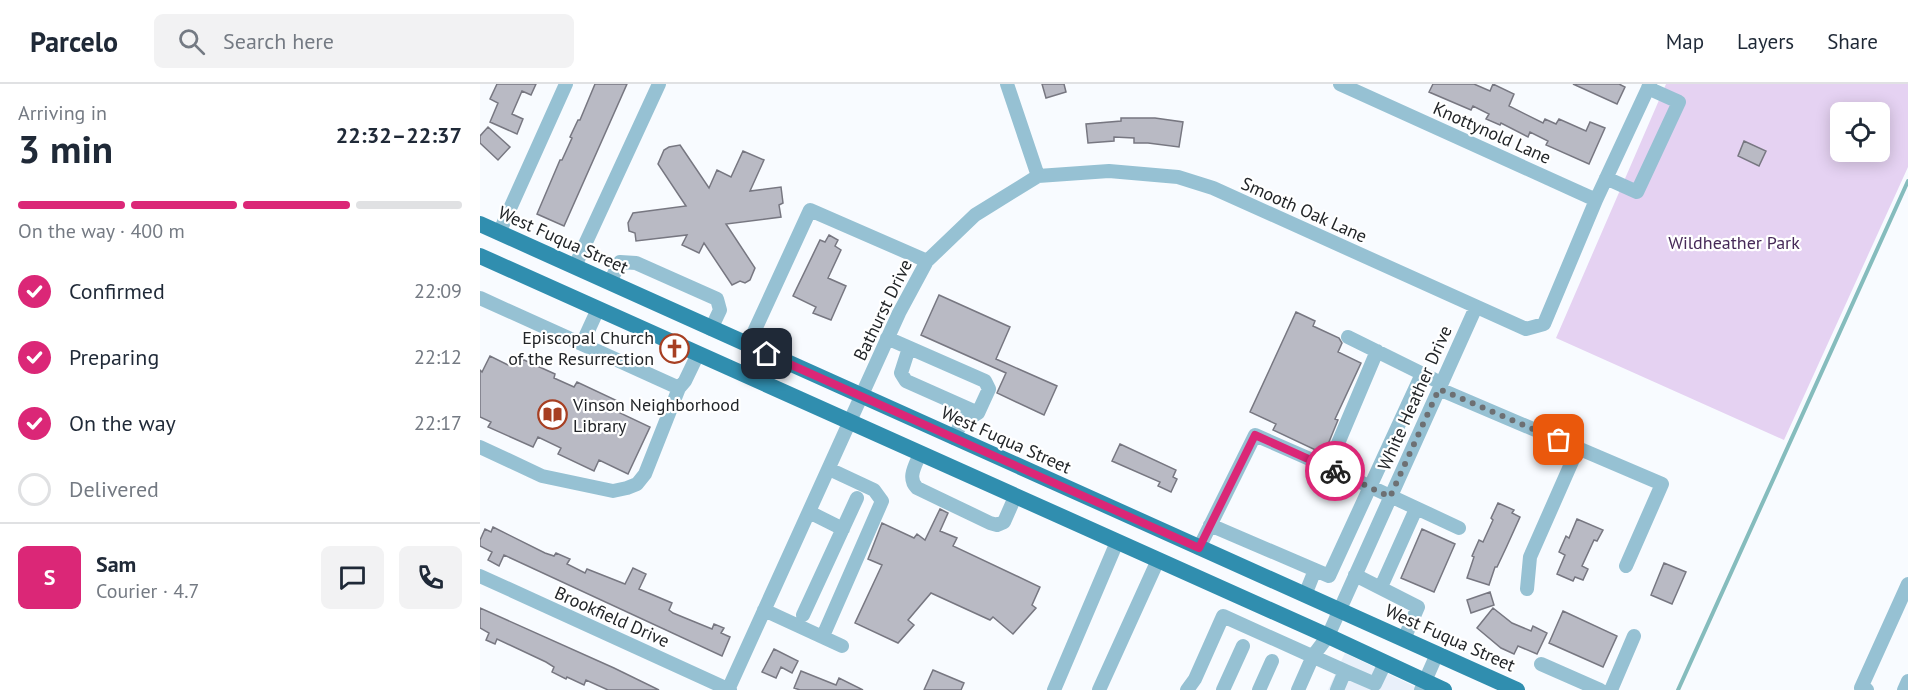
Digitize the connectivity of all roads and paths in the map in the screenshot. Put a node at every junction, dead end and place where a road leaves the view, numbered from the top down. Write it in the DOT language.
graph roads {
  1 [pos="566,84"];
  2 [pos="659,84"];
  3 [pos="1007,84"];
  4 [pos="1340,84"];
  5 [pos="1649,86"];
  6 [pos="1038,176"];
  7 [pos="1606,178"];
  8 [pos="1596,200"];
  9 [pos="480,224"];
  10 [pos="499,233"];
  11 [pos="480,256"];
  12 [pos="927,261"];
  13 [pos="575,266"];
  14 [pos="610,282"];
  15 [pos="480,298"];
  16 [pos="1476,307"];
  17 [pos="598,309"];
  18 [pos="711,329"];
  19 [pos="1348,337"];
  20 [pos="887,338"];
  21 [pos="582,344"];
  22 [pos="748,345"];
  23 [pos="909,348"];
  24 [pos="1377,351"];
  25 [pos="698,354"];
  26 [pos="1422,374"];
  27 [pos="1440,386"];
  28 [pos="679,388"];
  29 [pos="861,397"];
  30 [pos="978,413"];
  31 [pos="850,422"];
  32 [pos="954,438"];
  33 [pos="480,447"];
  34 [pos="1578,448"];
  35 [pos="920,454"];
  36 [pos="1328,467"];
  37 [pos="829,469"];
  38 [pos="1026,471"];
  39 [pos="1370,487"];
  40 [pos="1015,497"];
  41 [pos="1390,497"];
  42 [pos="857,498"];
  43 [pos="1416,509"];
  44 [pos="809,512"];
  45 [pos="1210,525"];
  46 [pos="1459,528"];
  47 [pos="843,529"];
  48 [pos="1117,542"];
  49 [pos="1199,548"];
  50 [pos="1158,560"];
  51 [pos="1626,566"];
  52 [pos="1315,570"];
  53 [pos="1188,573"];
  54 [pos="1355,575"];
  55 [pos="480,576"];
  56 [pos="1908,584"];
  57 [pos="1381,587"];
  58 [pos="1527,589"];
  59 [pos="1305,595"];
  60 [pos="764,610"];
  61 [pos="1339,610"];
  62 [pos="803,615"];
  63 [pos="823,636"];
  64 [pos="1328,636"];
  65 [pos="1634,636"];
  66 [pos="1404,639"];
  67 [pos="842,646"];
  68 [pos="1243,646"];
  69 [pos="1437,654"];
  70 [pos="1313,656"];
  71 [pos="1272,661"];
  72 [pos="1385,663"];
  73 [pos="1541,664"];
  74 [pos="1345,671"];
  75 [pos="1908,681"];
  76 [pos="1423,686"];
  77 [pos="729,690"];
  78 [pos="1054,690"];
  79 [pos="1099,690"];
  80 [pos="1188,690"];
  81 [pos="1223,690"];
  82 [pos="1259,690"];
  83 [pos="1298,690"];
  84 [pos="1337,690"];
  85 [pos="1443,690"];
  86 [pos="1517,690"];
  87 [pos="1600,690"];
  88 [pos="1611,690"];
  89 [pos="1867,690"];
  90 [pos="1904,690"];
  1 -- 10 [label="street"];
  2 -- 13 [label="street"];
  3 -- 6 [label="street"];
  4 -- 8 [label="street, Knottynold Lane"];
  5 -- 7 [label="street"];
  5 -- 7 [label="street"];
  6 -- 12 [label="street, Bathurst Drive"];
  6 -- 16 [label="street, Smooth Oak Lane"];
  7 -- 8 [label="street"];
  8 -- 16 [label="street, Smooth Oak Lane"];
  9 -- 10 [label="main road, West Fuqua Street"];
  10 -- 13 [label="main road, West Fuqua Street"];
  11 -- 17 [label="main road"];
  12 -- 20 [label="street, Bathurst Drive"];
  12 -- 22 [label="street"];
  13 -- 14 [label="main road, West Fuqua Street"];
  14 -- 17 [label="main road"];
  14 -- 18 [label="main road, West Fuqua Street"];
  14 -- 18 [label="street"];
  15 -- 21 [label="street"];
  16 -- 27 [label="street, White Heather Drive"];
  17 -- 21 [label="street"];
  17 -- 25 [label="main road"];
  18 -- 22 [label="main road, West Fuqua Street"];
  19 -- 24 [label="street"];
  20 -- 23 [label="street"];
  20 -- 29 [label="street, Bathurst Drive"];
  21 -- 28 [label="street"];
  22 -- 29 [label="main road, West Fuqua Street"];
  23 -- 30 [label="street"];
  23 -- 30 [label="street"];
  24 -- 26 [label="street"];
  24 -- 36 [label="street"];
  25 -- 28 [label="street"];
  25 -- 31 [label="main road"];
  26 -- 27 [label="street"];
  26 -- 39 [label="street"];
  27 -- 34 [label="street"];
  27 -- 41 [label="street, White Heather Drive"];
  28 -- 33 [label="street"];
  29 -- 31 [label="street, Bathurst Drive"];
  29 -- 32 [label="main road, West Fuqua Street"];
  30 -- 32 [label="street"];
  31 -- 35 [label="main road"];
  31 -- 37 [label="street, Bathurst Drive"];
  32 -- 38 [label="main road, West Fuqua Street"];
  34 -- 51 [label="street"];
  34 -- 58 [label="street"];
  35 -- 40 [label="main road"];
  35 -- 40 [label="street"];
  36 -- 39 [label="street"];
  36 -- 45 [label="street"];
  37 -- 44 [label="street, Bathurst Drive"];
  37 -- 63 [label="street"];
  38 -- 40 [label="main road"];
  38 -- 49 [label="main road, West Fuqua Street"];
  39 -- 41 [label="street"];
  39 -- 52 [label="street"];
  40 -- 48 [label="main road"];
  41 -- 43 [label="street"];
  41 -- 54 [label="street, White Heather Drive"];
  42 -- 47 [label="street"];
  43 -- 46 [label="street"];
  43 -- 57 [label="street"];
  44 -- 47 [label="street"];
  44 -- 60 [label="street, Bathurst Drive"];
  45 -- 49 [label="street"];
  45 -- 52 [label="street"];
  47 -- 62 [label="street"];
  48 -- 50 [label="main road"];
  48 -- 78 [label="street"];
  49 -- 53 [label="main road"];
  49 -- 59 [label="main road, West Fuqua Street"];
  50 -- 53 [label="main road"];
  50 -- 79 [label="street"];
  52 -- 59 [label="street"];
  53 -- 64 [label="main road"];
  54 -- 57 [label="street"];
  54 -- 61 [label="street, White Heather Drive"];
  55 -- 77 [label="street, Brookfield Drive"];
  56 -- 89 [label="street"];
  57 -- 66 [label="street"];
  59 -- 61 [label="main road, West Fuqua Street"];
  60 -- 63 [label="street"];
  60 -- 77 [label="street, Bathurst Drive"];
  61 -- 64 [label="street, White Heather Drive"];
  61 -- 66 [label="main road, West Fuqua Street"];
  63 -- 67 [label="street"];
  64 -- 70 [label="street, White Heather Drive"];
  64 -- 72 [label="main road"];
  65 -- 88 [label="street"];
  66 -- 69 [label="main road, West Fuqua Street"];
  68 -- 81 [label="street"];
  69 -- 76 [label="street"];
  69 -- 86 [label="main road, West Fuqua Street"];
  70 -- 74 [label="street"];
  70 -- 80 [label="street"];
  70 -- 83 [label="street, White Heather Drive"];
  71 -- 82 [label="street"];
  72 -- 74 [label="street"];
  72 -- 76 [label="main road"];
  73 -- 87 [label="street"];
  74 -- 84 [label="street"];
  75 -- 90 [label="street"];
  76 -- 85 [label="main road"];
}
